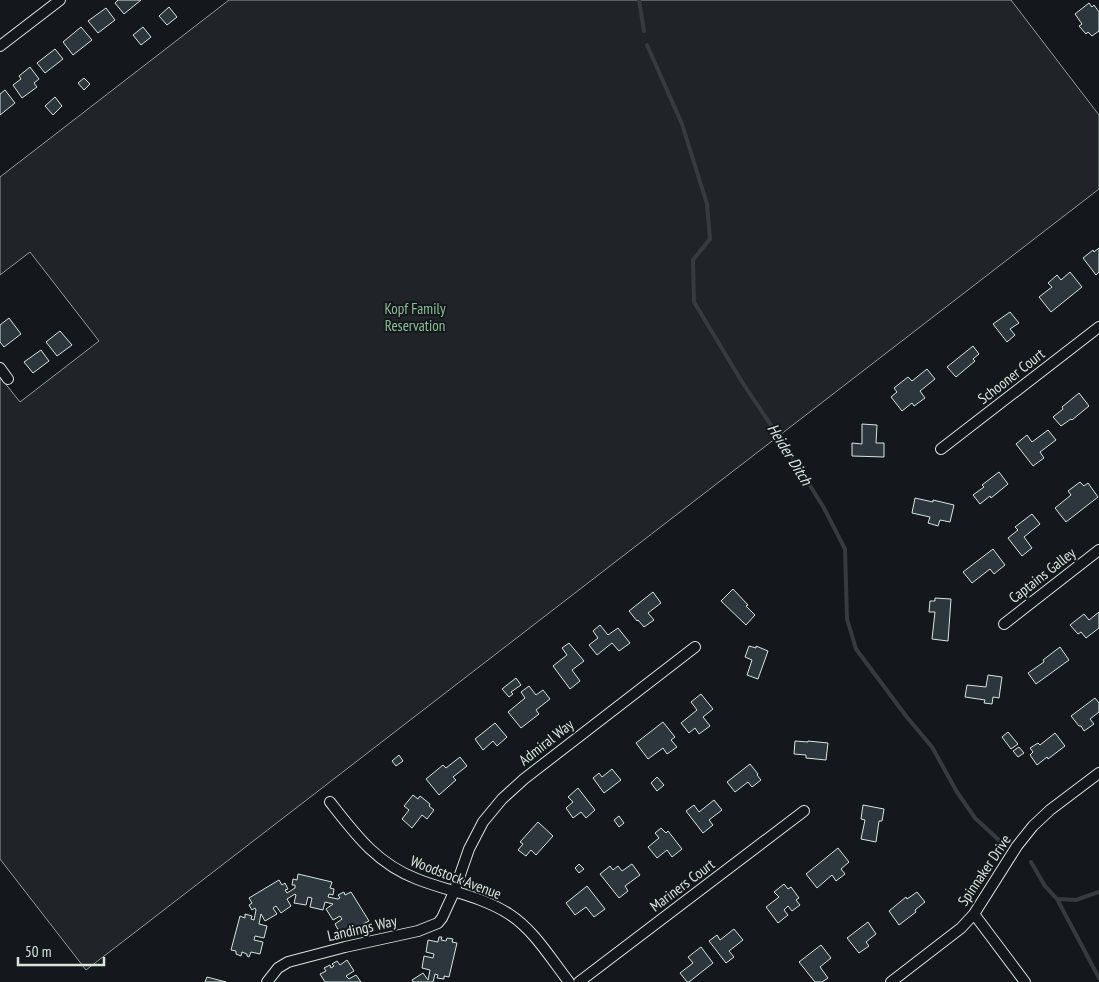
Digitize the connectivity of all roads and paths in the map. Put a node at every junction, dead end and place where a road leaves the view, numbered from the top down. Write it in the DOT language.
graph roads {
  1 [pos="60,0"];
  2 [pos="0,46"];
  3 [pos="1099,327"];
  4 [pos="0,368"];
  5 [pos="8,379"];
  6 [pos="941,449"];
  7 [pos="1099,550"];
  8 [pos="1004,624"];
  9 [pos="694,647"];
  10 [pos="1099,773"];
  11 [pos="330,802"];
  12 [pos="804,811"];
  13 [pos="454,892"];
  14 [pos="974,914"];
  15 [pos="267,982"];
  16 [pos="569,982"];
  17 [pos="579,982"];
  18 [pos="891,982"];
  19 [pos="1025,982"];
  1 -- 2 [label="street"];
  3 -- 6 [label="street, Schooner Court"];
  4 -- 5 [label="street"];
  7 -- 8 [label="street, Captains Galley"];
  9 -- 13 [label="street, Admiral Way"];
  10 -- 14 [label="street, Spinnaker Drive"];
  11 -- 13 [label="street, Woodstock Avenue"];
  12 -- 17 [label="street, Mariners Court"];
  13 -- 15 [label="street, Landings Way"];
  13 -- 16 [label="street, Woodstock Avenue"];
  14 -- 18 [label="street, Spinnaker Drive"];
  14 -- 19 [label="street"];
}
